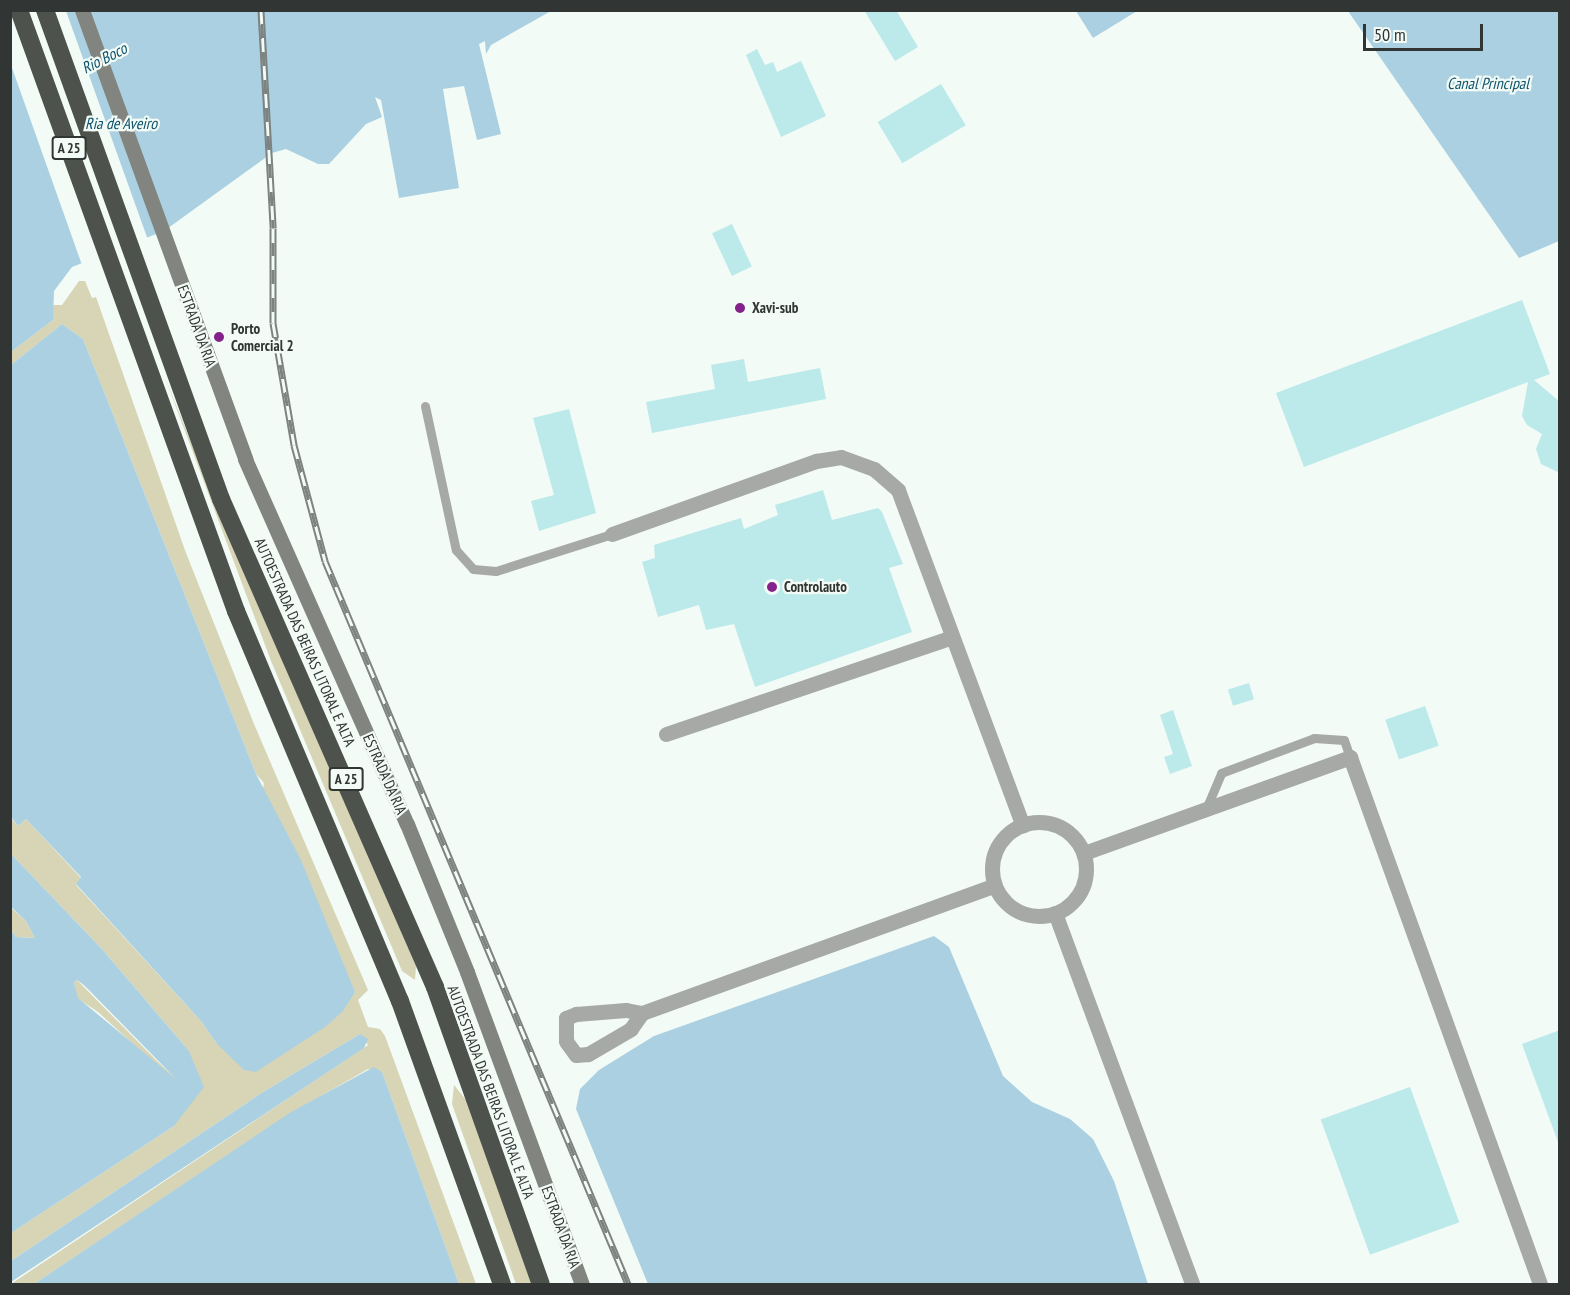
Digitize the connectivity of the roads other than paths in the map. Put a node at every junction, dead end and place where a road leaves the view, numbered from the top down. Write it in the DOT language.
graph roads {
  1 [pos="19,10"];
  2 [pos="45,10"];
  3 [pos="82,10"];
  4 [pos="426,406"];
  5 [pos="612,534"];
  6 [pos="952,637"];
  7 [pos="666,734"];
  8 [pos="1350,757"];
  9 [pos="1206,809"];
  10 [pos="1023,826"];
  11 [pos="1084,853"];
  12 [pos="994,885"];
  13 [pos="1055,913"];
  14 [pos="642,1013"];
  15 [pos="502,1284"];
  16 [pos="541,1284"];
  17 [pos="582,1284"];
  18 [pos="1192,1284"];
  19 [pos="1540,1284"];
  1 -- 15 [label="highway, A 25"];
  2 -- 16 [label="highway, AUTOESTRADA DAS BEIRAS LITORAL E ALTA / A 25"];
  3 -- 17 [label="street, ESTRADA DA RIA"];
  4 -- 5 [label="lane"];
  5 -- 6 [label="street"];
  6 -- 7 [label="street"];
  6 -- 10 [label="street"];
  8 -- 9 [label="street"];
  8 -- 9 [label="lane"];
  8 -- 19 [label="street"];
  9 -- 11 [label="street"];
  10 -- 11 [label="street"];
  10 -- 12 [label="street"];
  11 -- 13 [label="street"];
  12 -- 13 [label="street"];
  12 -- 14 [label="street"];
  13 -- 18 [label="street"];
  14 -- 14 [label="street"];
}
